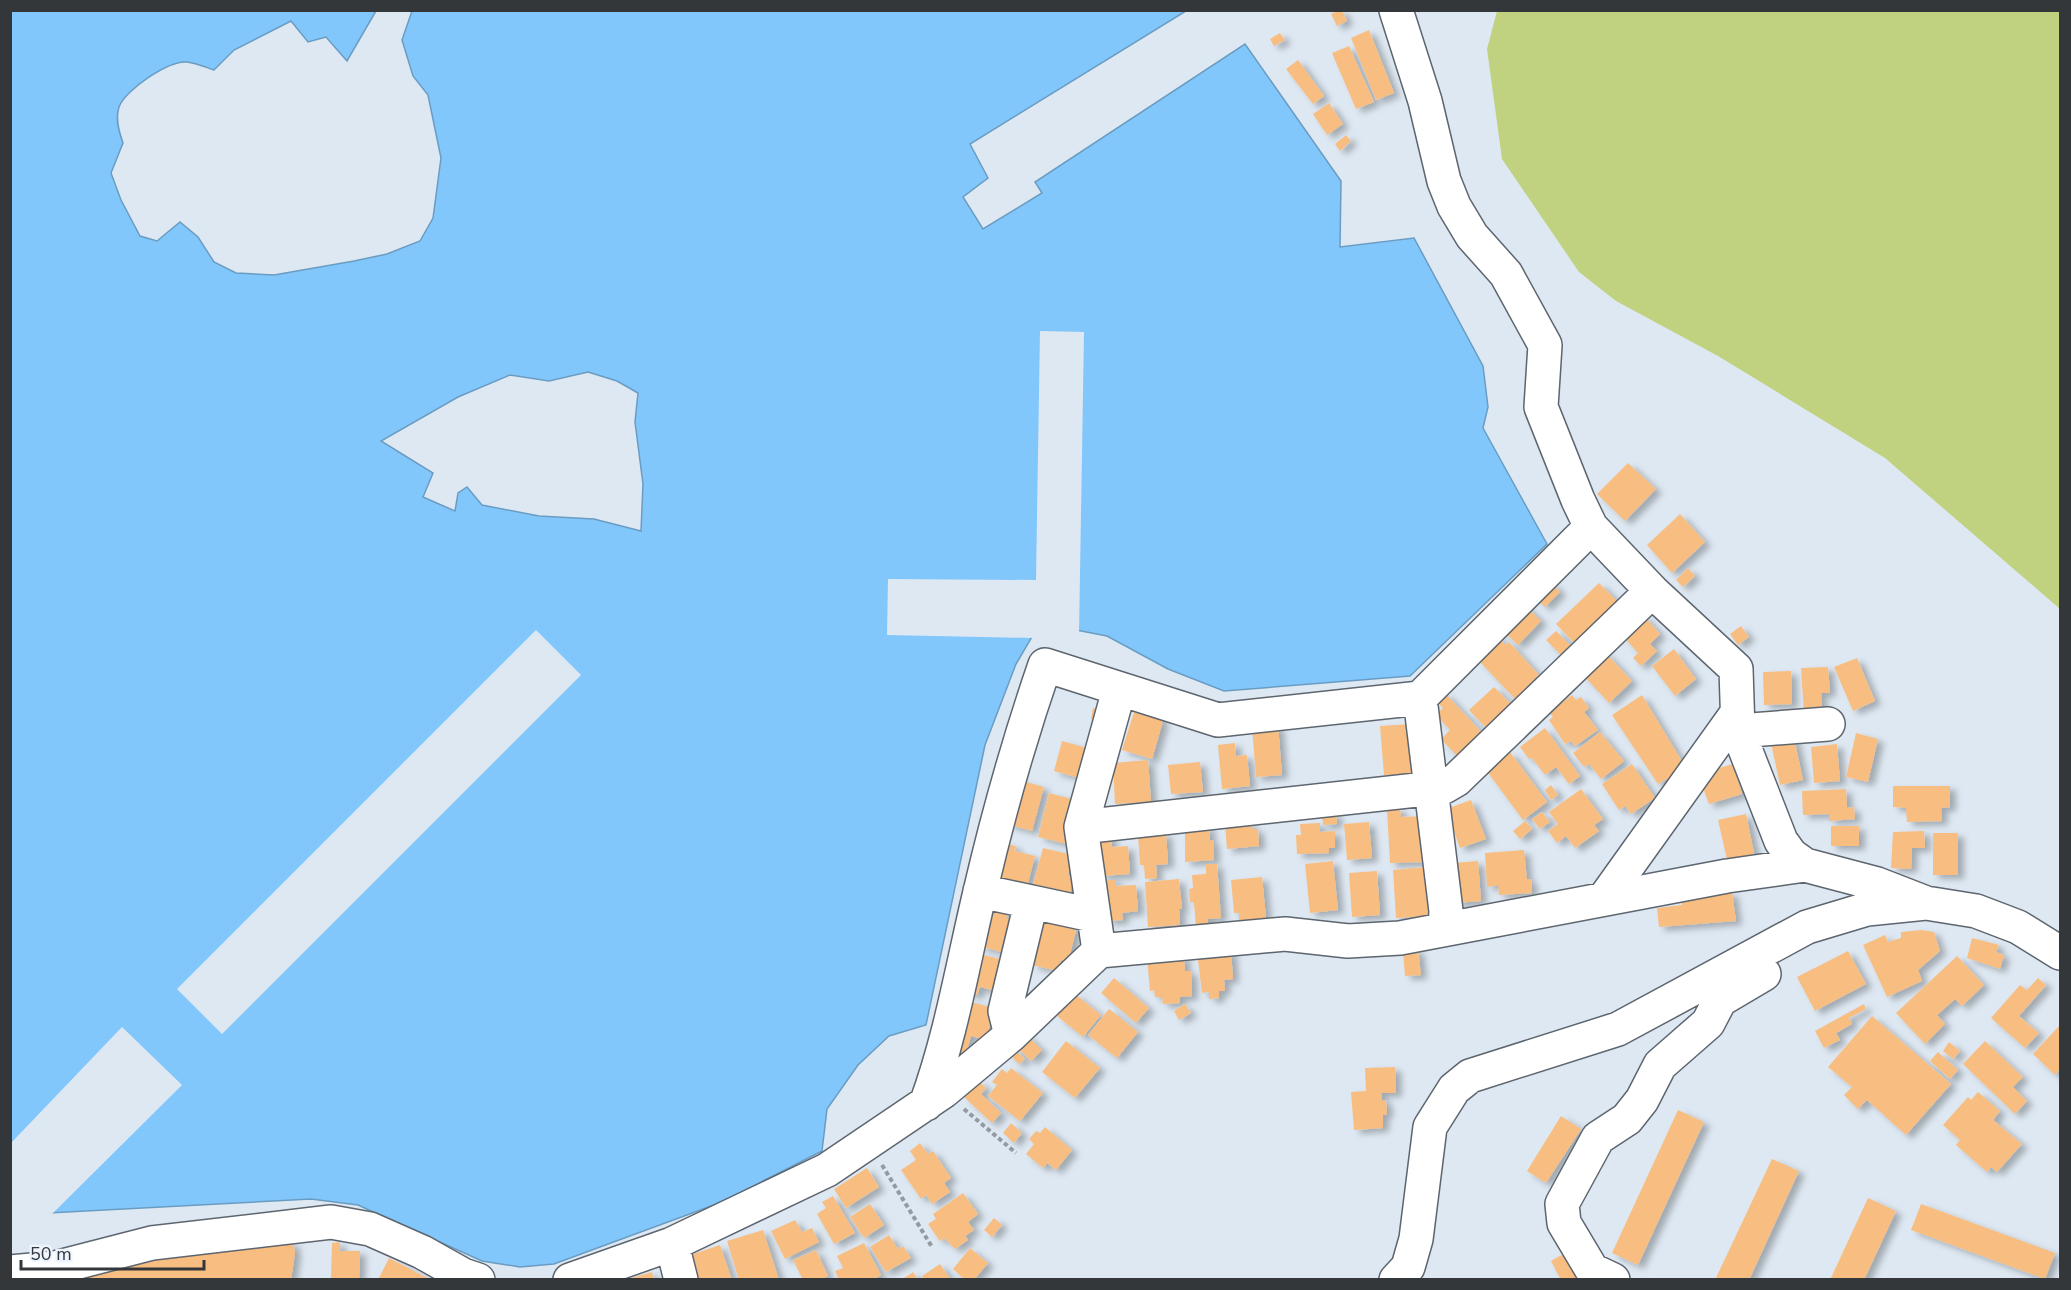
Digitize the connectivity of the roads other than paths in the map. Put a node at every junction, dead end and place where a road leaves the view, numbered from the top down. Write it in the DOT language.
graph roads {
  1 [pos="1396,10"];
  2 [pos="1591,527"];
  3 [pos="1652,591"];
  4 [pos="1119,690"];
  5 [pos="1420,698"];
  6 [pos="1738,722"];
  7 [pos="1828,724"];
  8 [pos="1430,790"];
  9 [pos="1081,827"];
  10 [pos="1805,865"];
  11 [pos="980,891"];
  12 [pos="1604,899"];
  13 [pos="1031,903"];
  14 [pos="1926,903"];
  15 [pos="1092,915"];
  16 [pos="1445,929"];
  17 [pos="1769,948"];
  18 [pos="1099,951"];
  19 [pos="2061,953"];
  20 [pos="1011,1035"];
  21 [pos="935,1098"];
  22 [pos="672,1244"];
  23 [pos="10,1272"];
  24 [pos="478,1280"];
  25 [pos="570,1280"];
  26 [pos="681,1280"];
  27 [pos="1396,1280"];
  28 [pos="1613,1280"];
  1 -- 2 [label="street"];
  2 -- 3 [label="street"];
  2 -- 5 [label="street"];
  3 -- 6 [label="street"];
  3 -- 8 [label="street"];
  4 -- 5 [label="street"];
  4 -- 9 [label="street"];
  4 -- 11 [label="street"];
  5 -- 8 [label="street"];
  6 -- 7 [label="street"];
  6 -- 10 [label="street"];
  6 -- 12 [label="street"];
  8 -- 9 [label="street"];
  8 -- 16 [label="street"];
  9 -- 15 [label="street"];
  10 -- 12 [label="street"];
  10 -- 14 [label="street"];
  11 -- 13 [label="street"];
  11 -- 21 [label="street"];
  12 -- 16 [label="street"];
  13 -- 15 [label="street"];
  13 -- 20 [label="street"];
  14 -- 17 [label="street"];
  14 -- 19 [label="street"];
  15 -- 18 [label="street"];
  16 -- 18 [label="street"];
  17 -- 27 [label="street"];
  17 -- 28 [label="street"];
  18 -- 20 [label="street"];
  20 -- 21 [label="street"];
  21 -- 22 [label="street"];
  22 -- 25 [label="street"];
  22 -- 26 [label="street"];
  23 -- 24 [label="street"];
}
